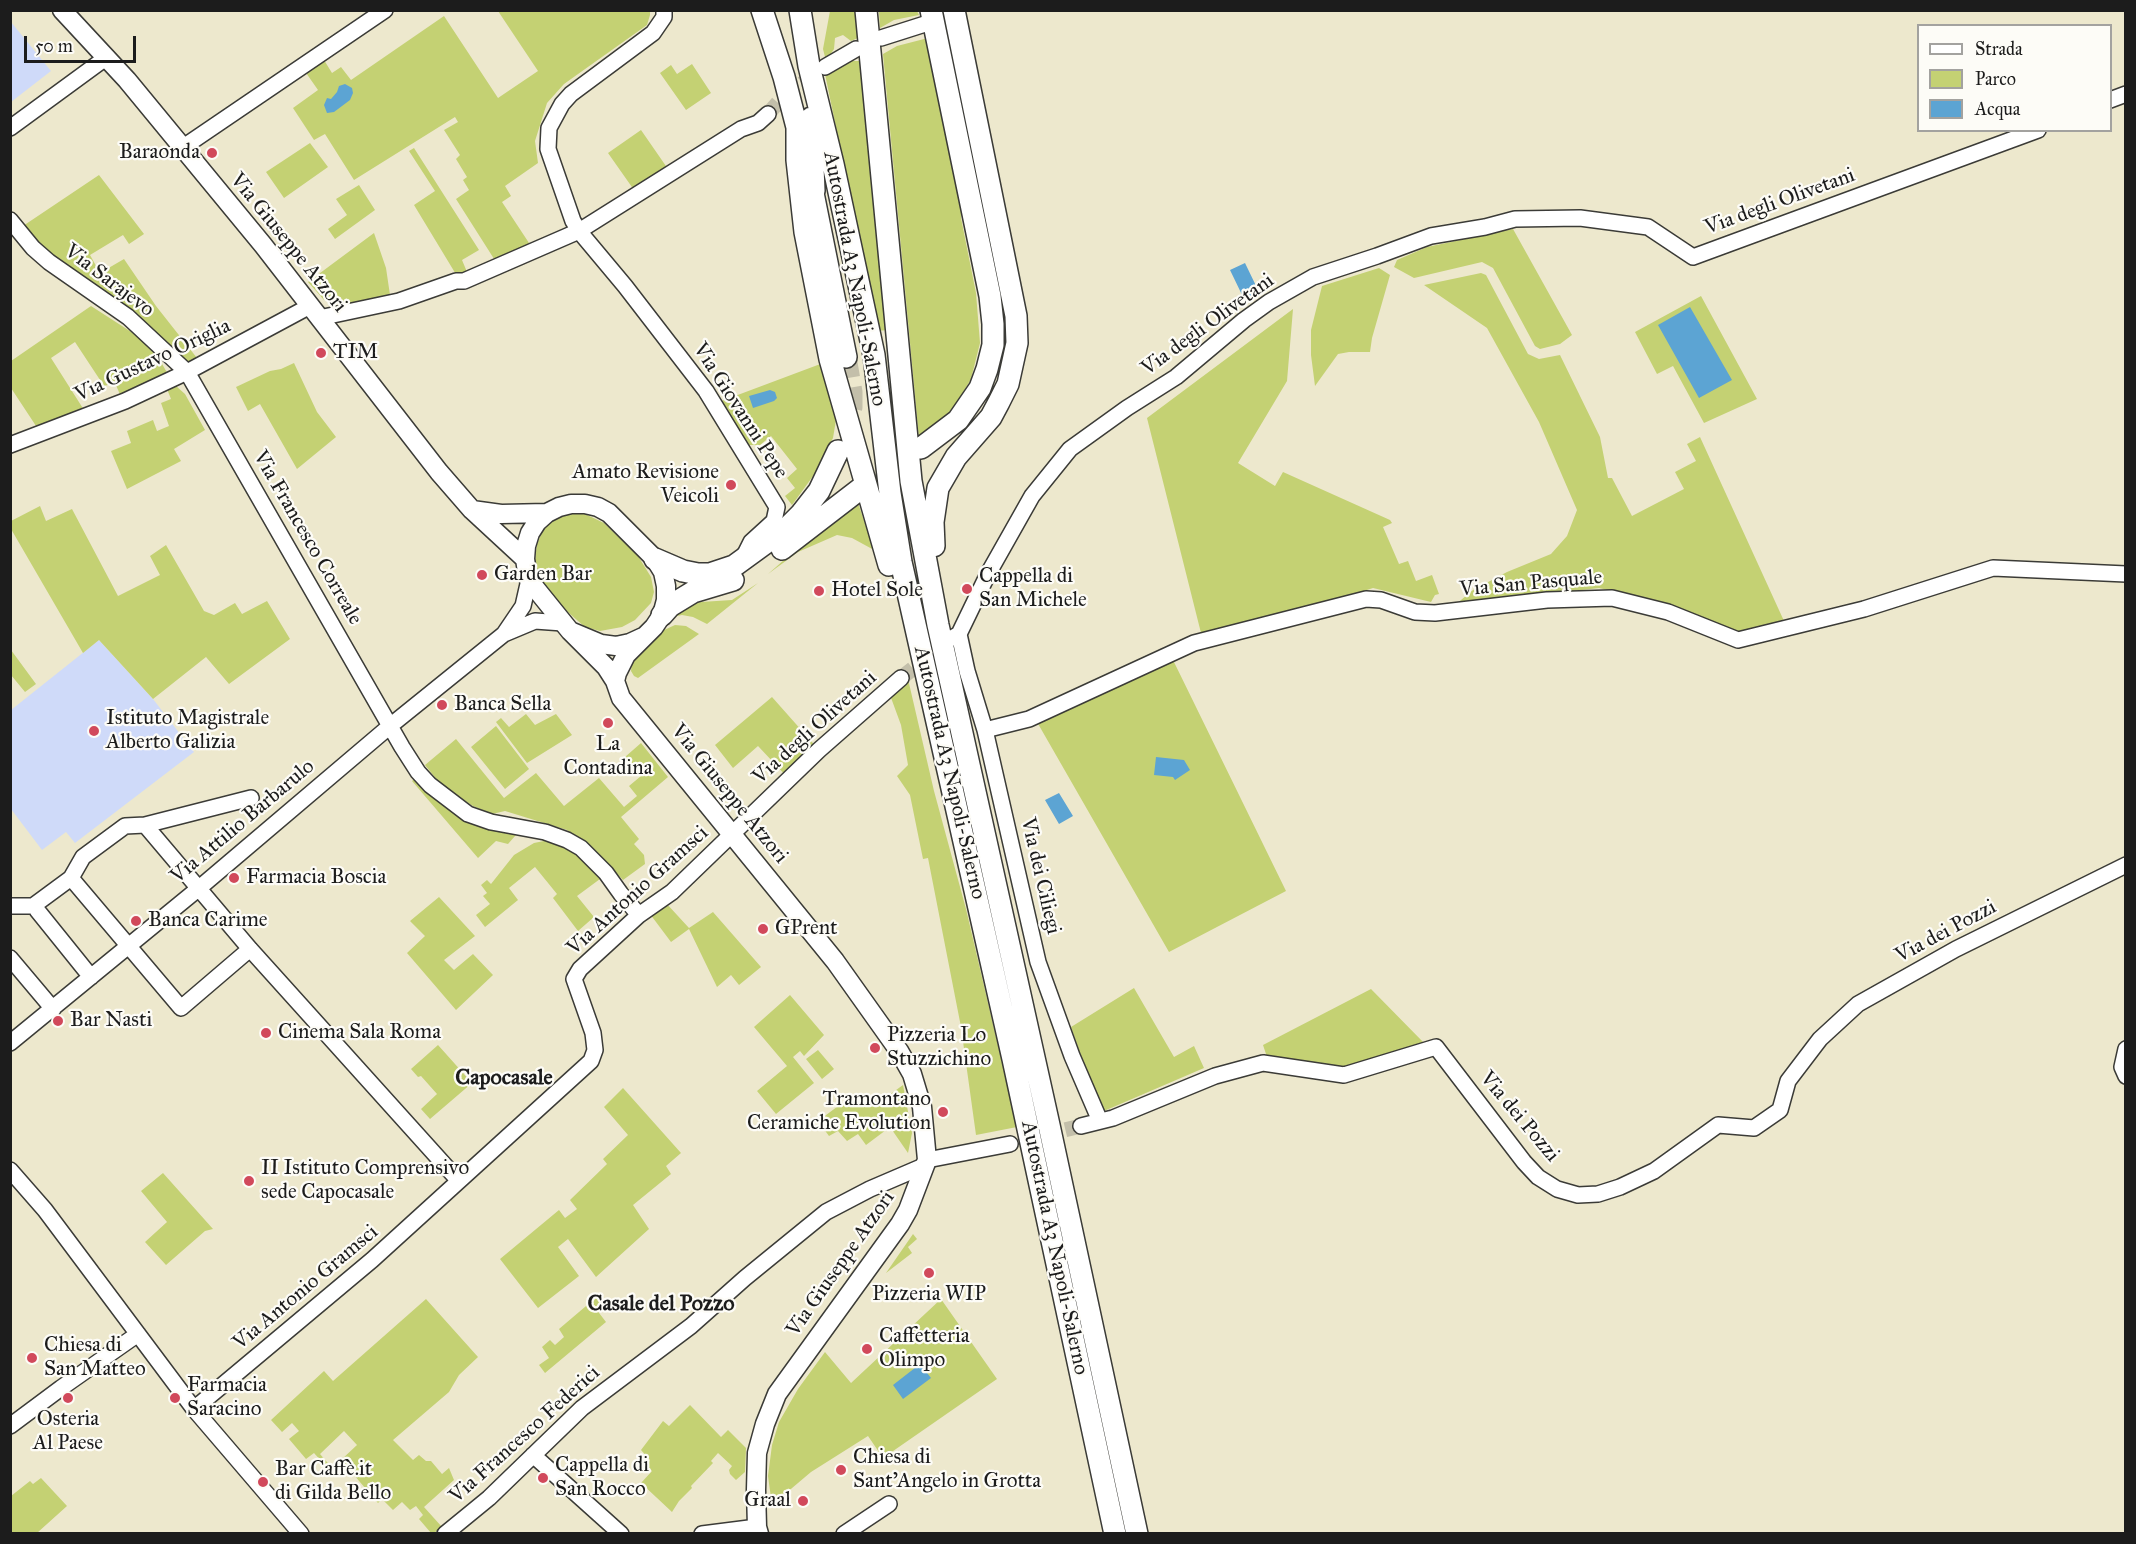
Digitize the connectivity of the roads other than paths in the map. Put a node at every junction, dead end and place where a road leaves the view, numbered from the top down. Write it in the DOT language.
graph roads {
  1 [pos="62,10"];
  2 [pos="385,10"];
  3 [pos="664,10"];
  4 [pos="762,10"];
  5 [pos="800,10"];
  6 [pos="866,10"];
  7 [pos="961,11"];
  8 [pos="928,17"];
  9 [pos="881,38"];
  10 [pos="856,49"];
  11 [pos="107,57"];
  12 [pos="817,66"];
  13 [pos="768,114"];
  14 [pos="796,127"];
  15 [pos="10,128"];
  16 [pos="2032,132"];
  17 [pos="182,148"];
  18 [pos="814,191"];
  19 [pos="10,220"];
  20 [pos="579,231"];
  21 [pos="315,312"];
  22 [pos="846,357"];
  23 [pos="187,372"];
  24 [pos="10,445"];
  25 [pos="921,448"];
  26 [pos="838,451"];
  27 [pos="860,489"];
  28 [pos="472,510"];
  29 [pos="547,513"];
  30 [pos="655,559"];
  31 [pos="743,561"];
  32 [pos="526,565"];
  33 [pos="2126,574"];
  34 [pos="662,615"];
  35 [pos="566,627"];
  36 [pos="950,632"];
  37 [pos="504,634"];
  38 [pos="643,637"];
  39 [pos="901,678"];
  40 [pos="615,681"];
  41 [pos="390,726"];
  42 [pos="985,730"];
  43 [pos="251,798"];
  44 [pos="145,825"];
  45 [pos="732,833"];
  46 [pos="965,842"];
  47 [pos="2126,865"];
  48 [pos="71,878"];
  49 [pos="198,889"];
  50 [pos="10,906"];
  51 [pos="37,910"];
  52 [pos="639,915"];
  53 [pos="129,946"];
  54 [pos="250,949"];
  55 [pos="10,958"];
  56 [pos="91,977"];
  57 [pos="53,1009"];
  58 [pos="10,1043"];
  59 [pos="2126,1049"];
  60 [pos="2126,1076"];
  61 [pos="1100,1121"];
  62 [pos="1081,1126"];
  63 [pos="1010,1144"];
  64 [pos="927,1162"];
  65 [pos="10,1170"];
  66 [pos="459,1181"];
  67 [pos="138,1334"];
  68 [pos="194,1409"];
  69 [pos="10,1426"];
  70 [pos="533,1455"];
  71 [pos="889,1504"];
  72 [pos="758,1530"];
  73 [pos="301,1533"];
  74 [pos="445,1533"];
  75 [pos="621,1533"];
  76 [pos="702,1533"];
  77 [pos="844,1533"];
  78 [pos="1115,1533"];
  79 [pos="1137,1533"];
  1 -- 11 [label="main road, Via Giuseppe Atzori"];
  2 -- 17 [label="street"];
  3 -- 20 [label="street, Via Giovanni Pepe"];
  4 -- 14 [label="highway"];
  5 -- 12 [label="highway, Autostrada A3 Napoli-Salerno"];
  6 -- 36 [label="highway, Autostrada A3 Napoli-Salerno"];
  7 -- 36 [label="highway"];
  8 -- 9 [label="street"];
  8 -- 25 [label="highway"];
  10 -- 12 [label="street"];
  11 -- 15 [label="street"];
  11 -- 17 [label="main road, Via Giuseppe Atzori"];
  12 -- 18 [label="highway"];
  12 -- 46 [label="highway, Autostrada A3 Napoli-Salerno"];
  13 -- 20 [label="street, Via Gustavo Origlia"];
  14 -- 18 [label="highway"];
  14 -- 46 [label="highway"];
  16 -- 36 [label="street, Via degli Olivetani"];
  17 -- 21 [label="main road, Via Giuseppe Atzori"];
  18 -- 22 [label="highway"];
  19 -- 23 [label="street, Via Sarajevo"];
  20 -- 21 [label="street, Via Gustavo Origlia"];
  20 -- 31 [label="street, Via Giovanni Pepe"];
  21 -- 23 [label="street, Via Gustavo Origlia"];
  21 -- 28 [label="main road, Via Giuseppe Atzori"];
  23 -- 24 [label="street, Via Gustavo Origlia"];
  23 -- 41 [label="street, Via Francesco Correale"];
  26 -- 31 [label="highway"];
  27 -- 34 [label="highway"];
  28 -- 29 [label="main road"];
  28 -- 32 [label="main road, Via Giuseppe Atzori"];
  29 -- 30 [label="main road"];
  29 -- 32 [label="main road"];
  30 -- 31 [label="highway"];
  30 -- 34 [label="main road"];
  32 -- 35 [label="main road, Via Giuseppe Atzori"];
  32 -- 37 [label="street, Via Attilio Barbarulo"];
  33 -- 42 [label="street, Via San Pasquale"];
  34 -- 38 [label="main road"];
  35 -- 37 [label="street, Via Attilio Barbarulo"];
  35 -- 38 [label="main road, Via Giuseppe Atzori"];
  35 -- 40 [label="main road, Via Giuseppe Atzori"];
  36 -- 42 [label="street, Via dei Ciliegi"];
  36 -- 79 [label="highway, Autostrada A3 Napoli-Salerno"];
  37 -- 41 [label="street, Via Attilio Barbarulo"];
  38 -- 40 [label="main road"];
  39 -- 45 [label="street, Via degli Olivetani"];
  40 -- 45 [label="main road, Via Giuseppe Atzori"];
  41 -- 49 [label="street, Via Attilio Barbarulo"];
  41 -- 52 [label="street, Via Francesco Correale"];
  42 -- 61 [label="street, Via dei Ciliegi"];
  43 -- 44 [label="street"];
  44 -- 48 [label="street"];
  44 -- 49 [label="street"];
  45 -- 52 [label="street, Via Antonio Gramsci"];
  45 -- 64 [label="main road, Via Giuseppe Atzori"];
  46 -- 78 [label="highway, Autostrada A3 Napoli-Salerno"];
  47 -- 61 [label="street, Via dei Pozzi"];
  48 -- 50 [label="street"];
  48 -- 53 [label="street"];
  49 -- 53 [label="street, Via Attilio Barbarulo"];
  49 -- 54 [label="street"];
  51 -- 56 [label="street"];
  52 -- 66 [label="street, Via Antonio Gramsci"];
  53 -- 54 [label="street"];
  53 -- 56 [label="street, Via Attilio Barbarulo"];
  54 -- 66 [label="street"];
  55 -- 57 [label="street"];
  56 -- 57 [label="street, Via Attilio Barbarulo"];
  57 -- 58 [label="street, Via Attilio Barbarulo"];
  59 -- 60 [label="street"];
  61 -- 62 [label="street, Via dei Pozzi"];
  63 -- 64 [label="street"];
  64 -- 70 [label="street, Via Francesco Federici"];
  64 -- 72 [label="main road, Via Giuseppe Atzori"];
  65 -- 67 [label="street"];
  66 -- 68 [label="street, Via Antonio Gramsci"];
  67 -- 68 [label="street"];
  67 -- 69 [label="street"];
  68 -- 73 [label="street"];
  70 -- 74 [label="street, Via Francesco Federici"];
  70 -- 75 [label="street"];
  71 -- 77 [label="street"];
  72 -- 76 [label="street"];
}
